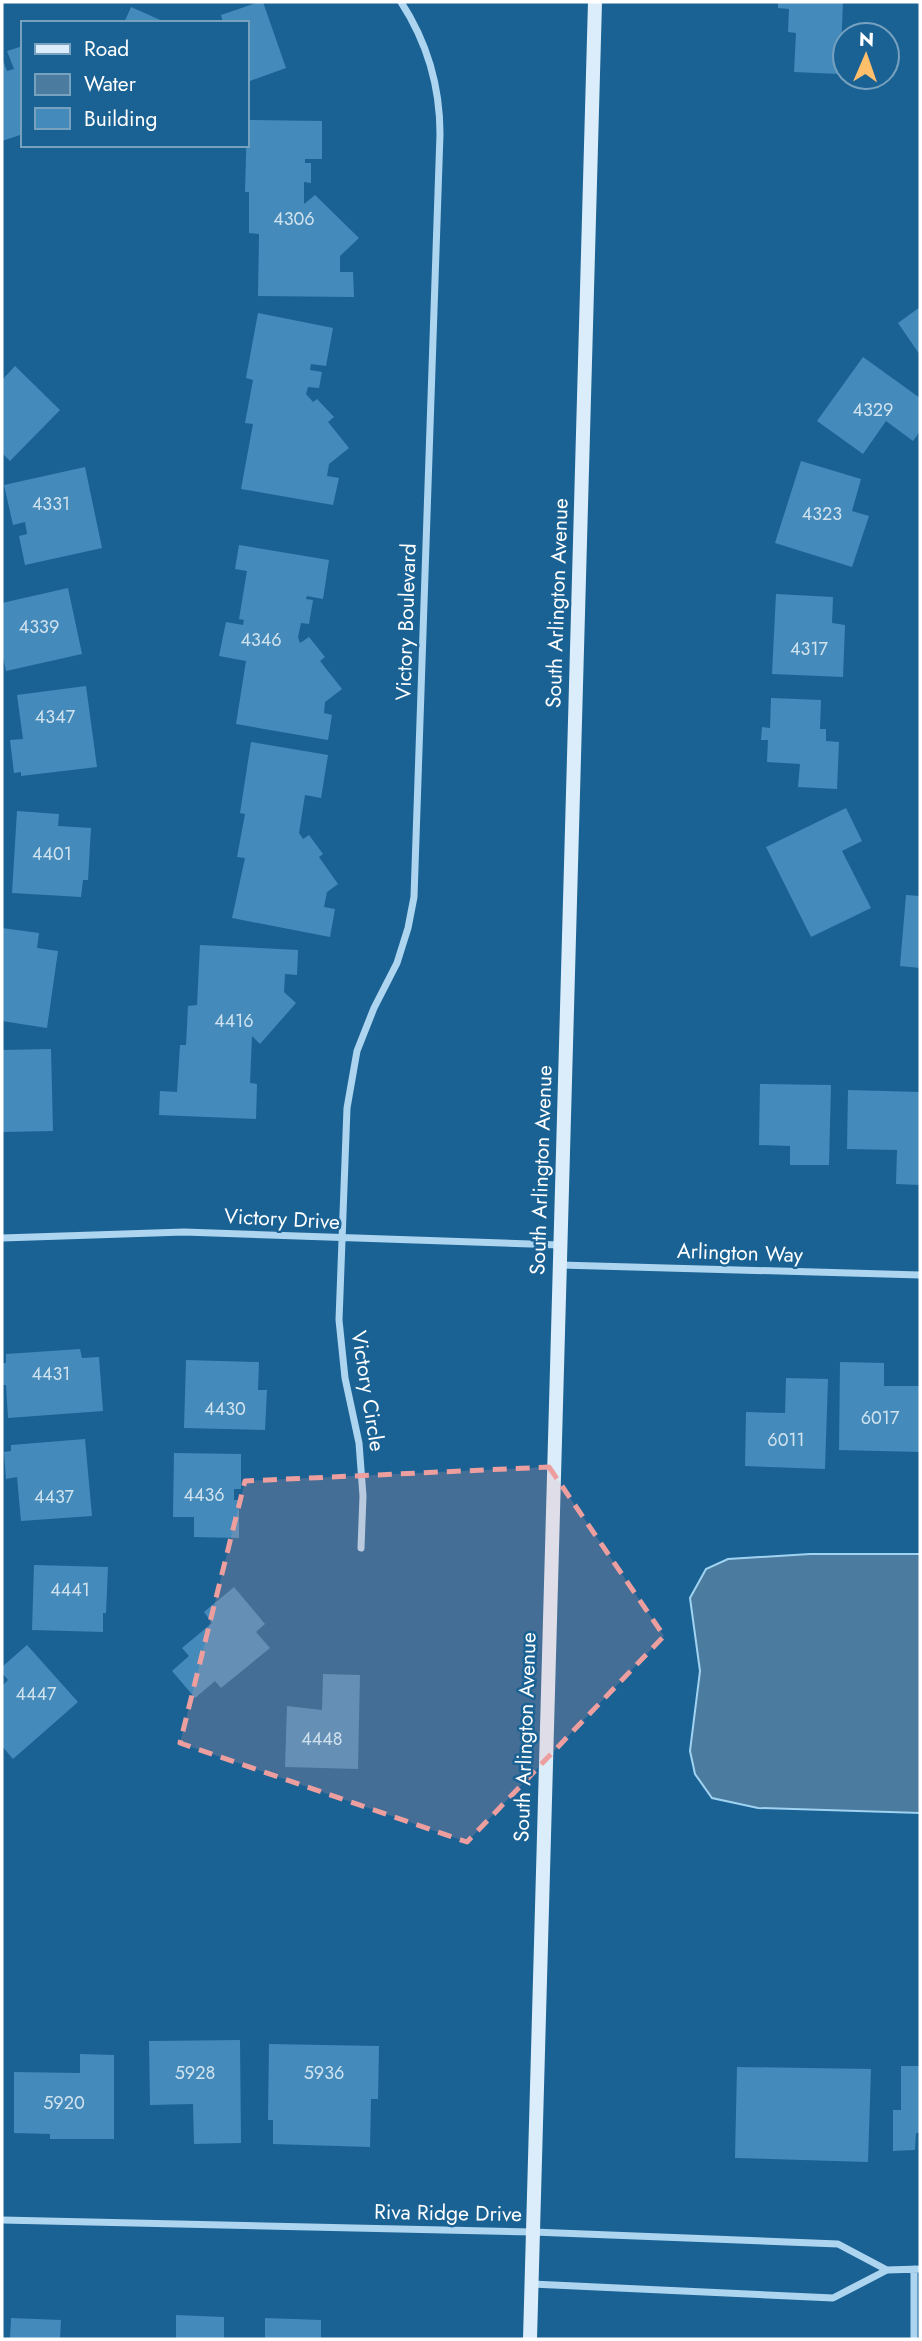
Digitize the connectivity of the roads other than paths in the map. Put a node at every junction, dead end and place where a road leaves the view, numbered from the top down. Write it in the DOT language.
graph roads {
  1 [pos="401,2"];
  2 [pos="594,2"];
  3 [pos="2,1238"];
  4 [pos="342,1239"];
  5 [pos="560,1245"];
  6 [pos="560,1265"];
  7 [pos="920,1275"];
  8 [pos="361,1548"];
  9 [pos="2,2220"];
  10 [pos="533,2232"];
  11 [pos="917,2269"];
  12 [pos="887,2270"];
  13 [pos="532,2284"];
  14 [pos="530,2339"];
  15 [pos="914,2339"];
  1 -- 4 [label="street, Victory Boulevard"];
  2 -- 5 [label="main road, South Arlington Avenue"];
  3 -- 4 [label="street, Victory Drive"];
  4 -- 5 [label="street, Victory Drive"];
  4 -- 8 [label="street, Victory Circle"];
  5 -- 6 [label="main road, South Arlington Avenue"];
  6 -- 7 [label="street, Arlington Way"];
  6 -- 10 [label="main road, South Arlington Avenue"];
  9 -- 10 [label="street, Riva Ridge Drive"];
  10 -- 12 [label="street, Riva Ridge Drive"];
  10 -- 13 [label="main road, South Arlington Avenue"];
  11 -- 12 [label="street"];
  11 -- 15 [label="street"];
  12 -- 13 [label="street"];
  13 -- 14 [label="main road, South Arlington Avenue"];
}
